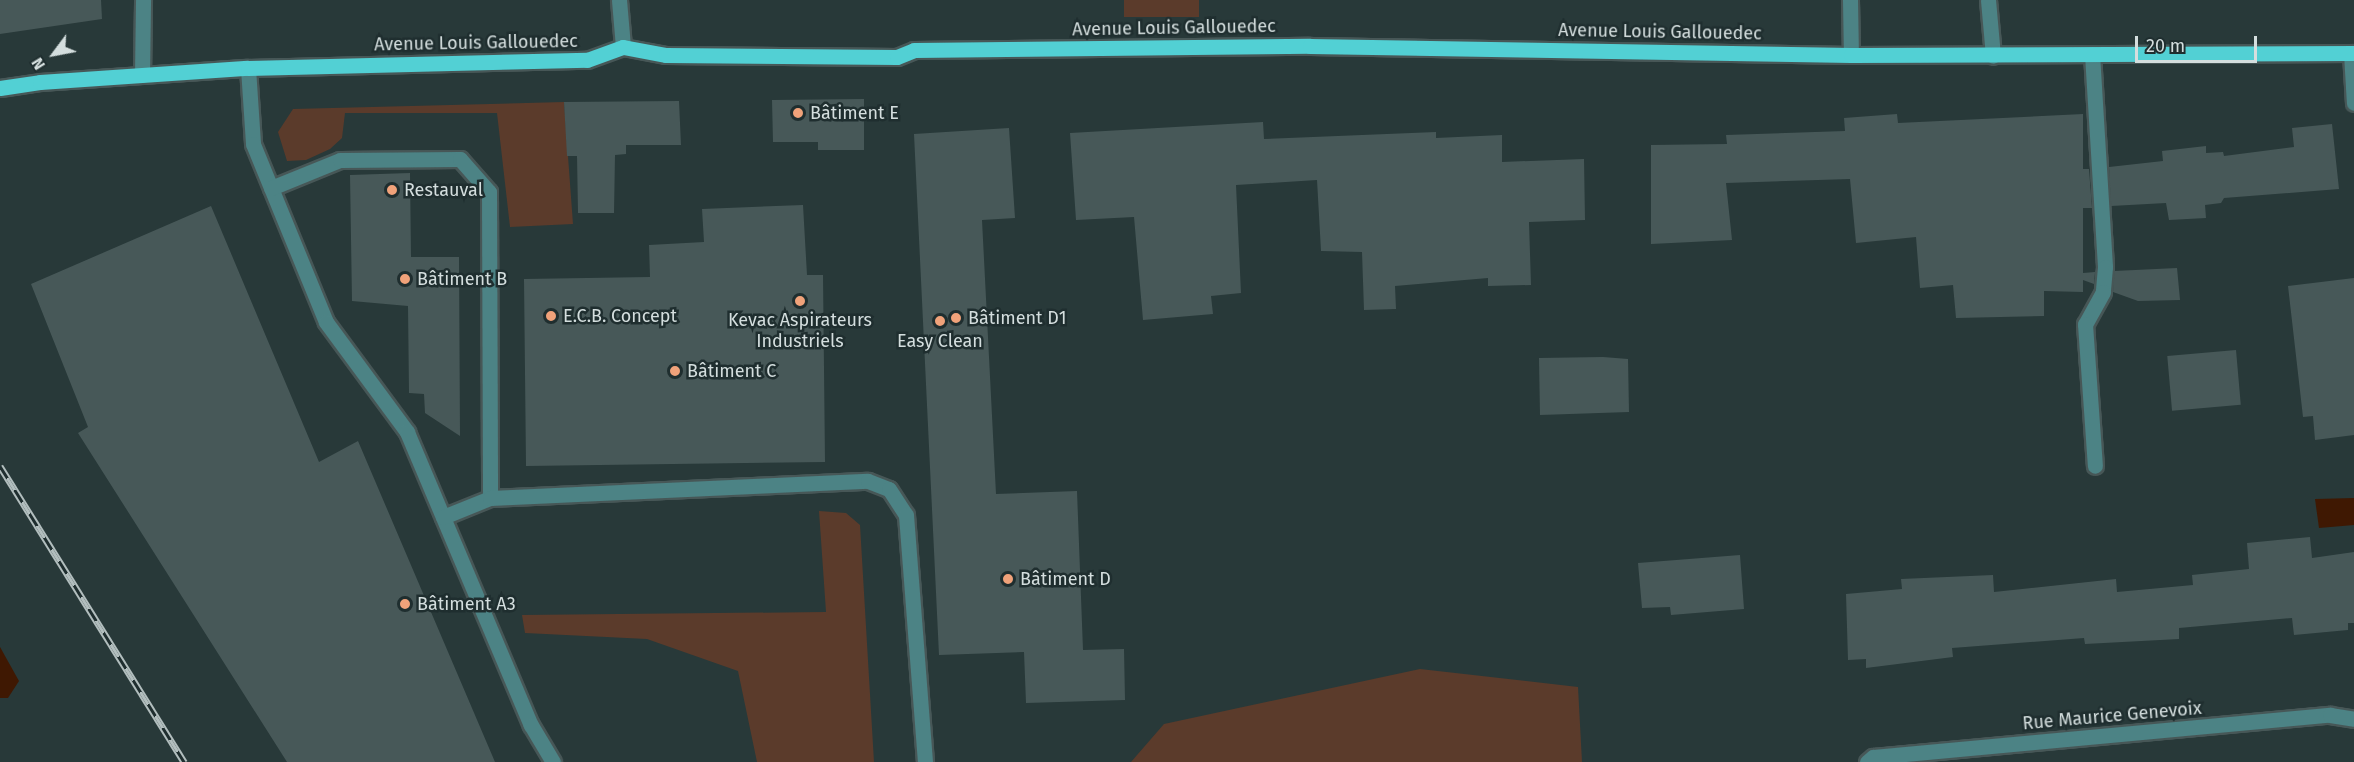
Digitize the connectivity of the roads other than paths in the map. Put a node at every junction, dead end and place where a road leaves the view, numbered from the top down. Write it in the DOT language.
graph roads {
  1 [pos="143,0"];
  2 [pos="619,0"];
  3 [pos="1850,0"];
  4 [pos="1988,0"];
  5 [pos="622,47"];
  6 [pos="2352,53"];
  7 [pos="2092,54"];
  8 [pos="1851,55"];
  9 [pos="1993,56"];
  10 [pos="248,68"];
  11 [pos="142,75"];
  12 [pos="0,88"];
  13 [pos="2354,103"];
  14 [pos="271,188"];
  15 [pos="2095,466"];
  16 [pos="490,498"];
  17 [pos="443,517"];
  18 [pos="2354,719"];
  19 [pos="1870,759"];
  20 [pos="553,762"];
  21 [pos="925,762"];
  1 -- 11 [label="street"];
  2 -- 5 [label="street"];
  3 -- 8 [label="street"];
  4 -- 9 [label="street"];
  5 -- 8 [label="main road, Avenue Louis Gallouedec"];
  5 -- 10 [label="main road, Avenue Louis Gallouedec"];
  6 -- 7 [label="main road, Avenue Louis Gallouedec"];
  6 -- 13 [label="street"];
  7 -- 9 [label="main road, Avenue Louis Gallouedec"];
  7 -- 15 [label="street"];
  8 -- 9 [label="main road, Avenue Louis Gallouedec"];
  10 -- 11 [label="main road, Avenue Louis Gallouedec"];
  10 -- 14 [label="street"];
  11 -- 12 [label="main road, Avenue Louis Gallouedec"];
  14 -- 16 [label="street"];
  14 -- 17 [label="street"];
  16 -- 17 [label="street"];
  16 -- 21 [label="street"];
  17 -- 20 [label="street"];
  18 -- 19 [label="street, Rue Maurice Genevoix"];
}
